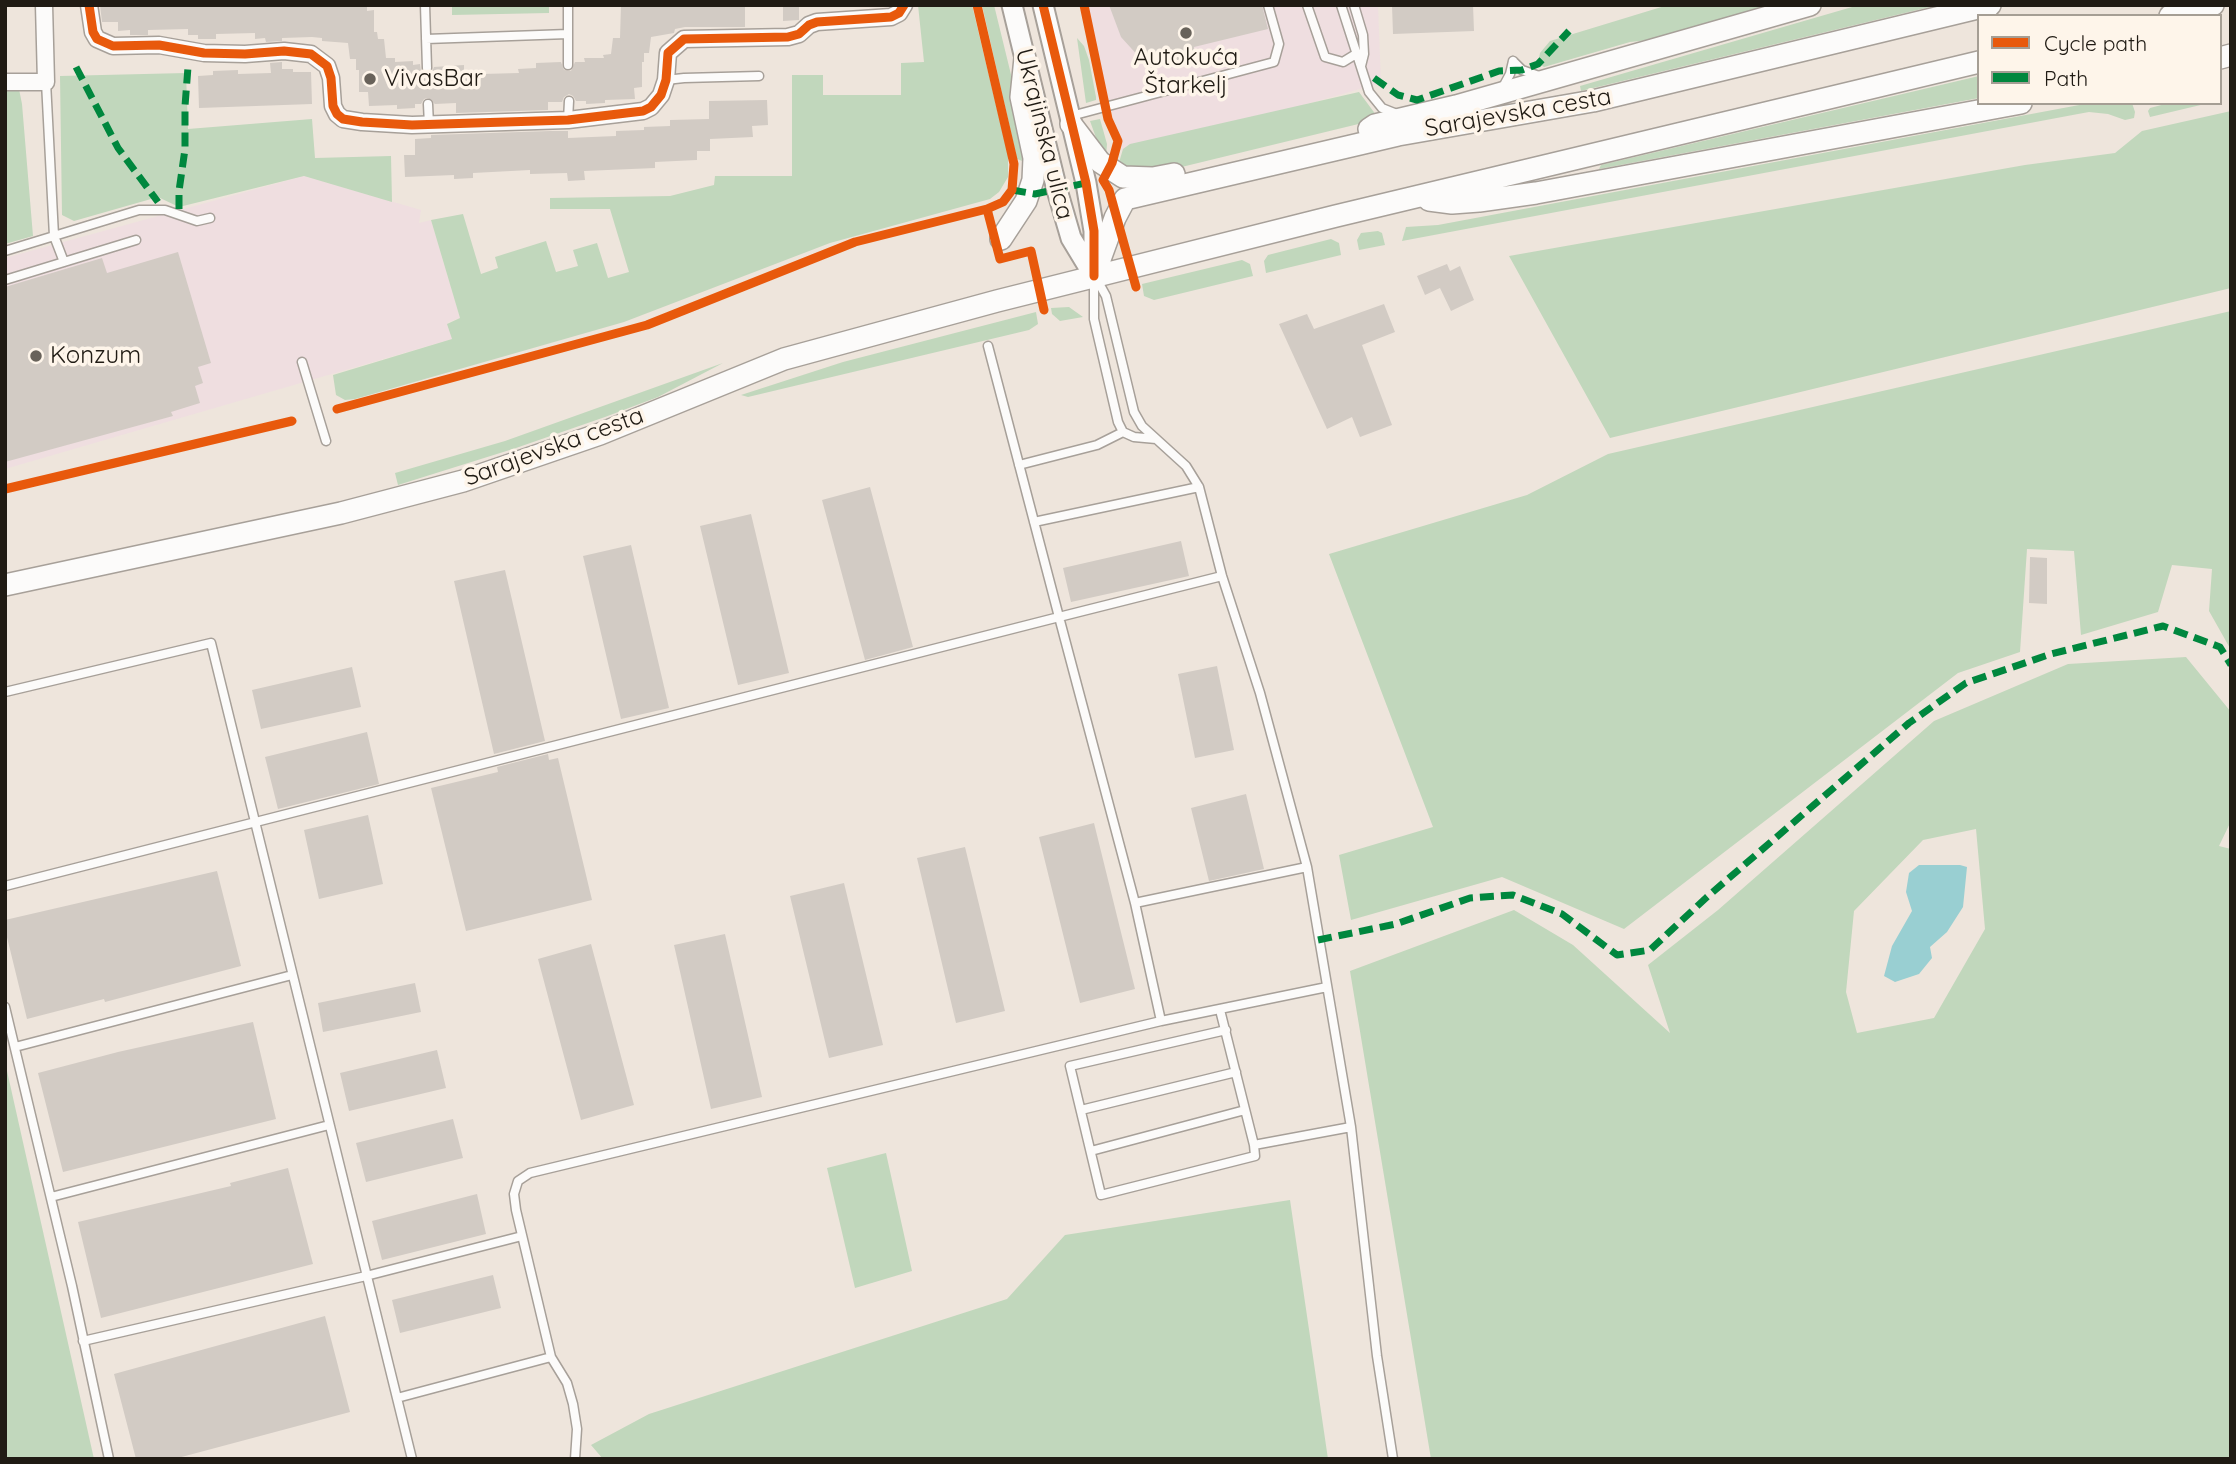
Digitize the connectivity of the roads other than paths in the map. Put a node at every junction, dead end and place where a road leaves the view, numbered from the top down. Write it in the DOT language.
graph roads {
  1 [pos="44,5"];
  2 [pos="89,5"];
  3 [pos="425,5"];
  4 [pos="568,5"];
  5 [pos="904,5"];
  6 [pos="1012,5"];
  7 [pos="1043,5"];
  8 [pos="1268,5"];
  9 [pos="1307,5"];
  10 [pos="1341,5"];
  11 [pos="1354,5"];
  12 [pos="1810,5"];
  13 [pos="1990,5"];
  14 [pos="2213,5"];
  15 [pos="2178,14"];
  16 [pos="568,34"];
  17 [pos="426,39"];
  18 [pos="1356,54"];
  19 [pos="1025,58"];
  20 [pos="1977,62"];
  21 [pos="568,65"];
  22 [pos="427,68"];
  23 [pos="1360,69"];
  24 [pos="759,76"];
  25 [pos="666,80"];
  26 [pos="5,82"];
  27 [pos="46,82"];
  28 [pos="569,101"];
  29 [pos="428,104"];
  30 [pos="2010,105"];
  31 [pos="1410,117"];
  32 [pos="568,120"];
  33 [pos="1070,120"];
  34 [pos="429,125"];
  35 [pos="1352,145"];
  36 [pos="1234,173"];
  37 [pos="1417,197"];
  38 [pos="210,218"];
  39 [pos="54,236"];
  40 [pos="1001,239"];
  41 [pos="136,240"];
  42 [pos="5,251"];
  43 [pos="64,262"];
  44 [pos="1094,276"];
  45 [pos="5,280"];
  46 [pos="989,346"];
  47 [pos="302,362"];
  48 [pos="1122,432"];
  49 [pos="1156,439"];
  50 [pos="326,441"];
  51 [pos="1019,465"];
  52 [pos="1199,487"];
  53 [pos="1034,522"];
  54 [pos="1222,576"];
  55 [pos="5,586"];
  56 [pos="1059,617"];
  57 [pos="5,692"];
  58 [pos="255,823"];
  59 [pos="1307,867"];
  60 [pos="5,886"];
  61 [pos="1135,903"];
  62 [pos="292,975"];
  63 [pos="1327,987"];
  64 [pos="5,1007"];
  65 [pos="1220,1010"];
  66 [pos="1161,1021"];
  67 [pos="1226,1030"];
  68 [pos="15,1047"];
  69 [pos="1236,1072"];
  70 [pos="1081,1110"];
  71 [pos="1245,1110"];
  72 [pos="329,1125"];
  73 [pos="1351,1128"];
  74 [pos="1254,1144"];
  75 [pos="1091,1151"];
  76 [pos="51,1197"];
  77 [pos="522,1236"];
  78 [pos="366,1276"];
  79 [pos="83,1341"];
  80 [pos="551,1357"];
  81 [pos="397,1398"];
  82 [pos="109,1459"];
  83 [pos="412,1459"];
  84 [pos="575,1459"];
  85 [pos="1393,1459"];
  1 -- 27 [label="street"];
  2 -- 34 [label="street"];
  3 -- 17 [label="lane"];
  4 -- 16 [label="lane"];
  5 -- 25 [label="street"];
  6 -- 19 [label="street, Ukrajinska ulica"];
  7 -- 33 [label="street, Ukrajinska ulica"];
  8 -- 33 [label="lane"];
  9 -- 18 [label="lane"];
  10 -- 18 [label="lane"];
  11 -- 23 [label="lane"];
  12 -- 31 [label="main road"];
  13 -- 35 [label="main road, Sarajevska cesta"];
  14 -- 15 [label="main road"];
  16 -- 17 [label="lane"];
  16 -- 21 [label="lane"];
  17 -- 22 [label="lane"];
  18 -- 23 [label="lane"];
  19 -- 40 [label="main road"];
  19 -- 44 [label="street, Ukrajinska ulica"];
  20 -- 37 [label="main road, Sarajevska cesta"];
  23 -- 31 [label="lane"];
  24 -- 25 [label="lane"];
  25 -- 32 [label="street"];
  26 -- 27 [label="street"];
  27 -- 39 [label="lane"];
  28 -- 32 [label="lane"];
  29 -- 34 [label="lane"];
  30 -- 37 [label="main road"];
  31 -- 35 [label="main road"];
  32 -- 34 [label="street"];
  33 -- 36 [label="main road"];
  33 -- 44 [label="street, Ukrajinska ulica"];
  35 -- 36 [label="main road, Sarajevska cesta"];
  36 -- 44 [label="main road, Sarajevska cesta"];
  37 -- 44 [label="main road, Sarajevska cesta"];
  38 -- 39 [label="lane"];
  39 -- 42 [label="lane"];
  39 -- 43 [label="lane"];
  41 -- 43 [label="lane"];
  43 -- 45 [label="lane"];
  44 -- 48 [label="lane"];
  44 -- 49 [label="lane"];
  44 -- 55 [label="main road, Sarajevska cesta"];
  46 -- 51 [label="lane"];
  47 -- 50 [label="lane"];
  48 -- 49 [label="lane"];
  48 -- 51 [label="lane"];
  49 -- 52 [label="lane"];
  51 -- 53 [label="lane"];
  52 -- 53 [label="lane"];
  52 -- 54 [label="lane"];
  53 -- 56 [label="lane"];
  54 -- 56 [label="lane"];
  54 -- 59 [label="lane"];
  56 -- 58 [label="lane"];
  56 -- 61 [label="lane"];
  57 -- 58 [label="lane"];
  58 -- 60 [label="lane"];
  58 -- 62 [label="lane"];
  59 -- 61 [label="lane"];
  59 -- 63 [label="lane"];
  61 -- 66 [label="lane"];
  62 -- 68 [label="lane"];
  62 -- 72 [label="lane"];
  63 -- 65 [label="lane"];
  63 -- 73 [label="lane"];
  64 -- 68 [label="lane"];
  65 -- 66 [label="lane"];
  65 -- 67 [label="lane"];
  66 -- 77 [label="lane"];
  67 -- 69 [label="lane"];
  67 -- 70 [label="lane"];
  68 -- 76 [label="lane"];
  69 -- 70 [label="lane"];
  69 -- 71 [label="lane"];
  70 -- 75 [label="lane"];
  71 -- 74 [label="lane"];
  71 -- 75 [label="lane"];
  72 -- 76 [label="lane"];
  72 -- 78 [label="lane"];
  73 -- 74 [label="lane"];
  73 -- 85 [label="lane"];
  74 -- 75 [label="lane"];
  76 -- 79 [label="lane"];
  77 -- 78 [label="lane"];
  77 -- 80 [label="lane"];
  78 -- 79 [label="lane"];
  78 -- 81 [label="lane"];
  79 -- 82 [label="lane"];
  80 -- 81 [label="lane"];
  80 -- 84 [label="lane"];
  81 -- 83 [label="lane"];
}
